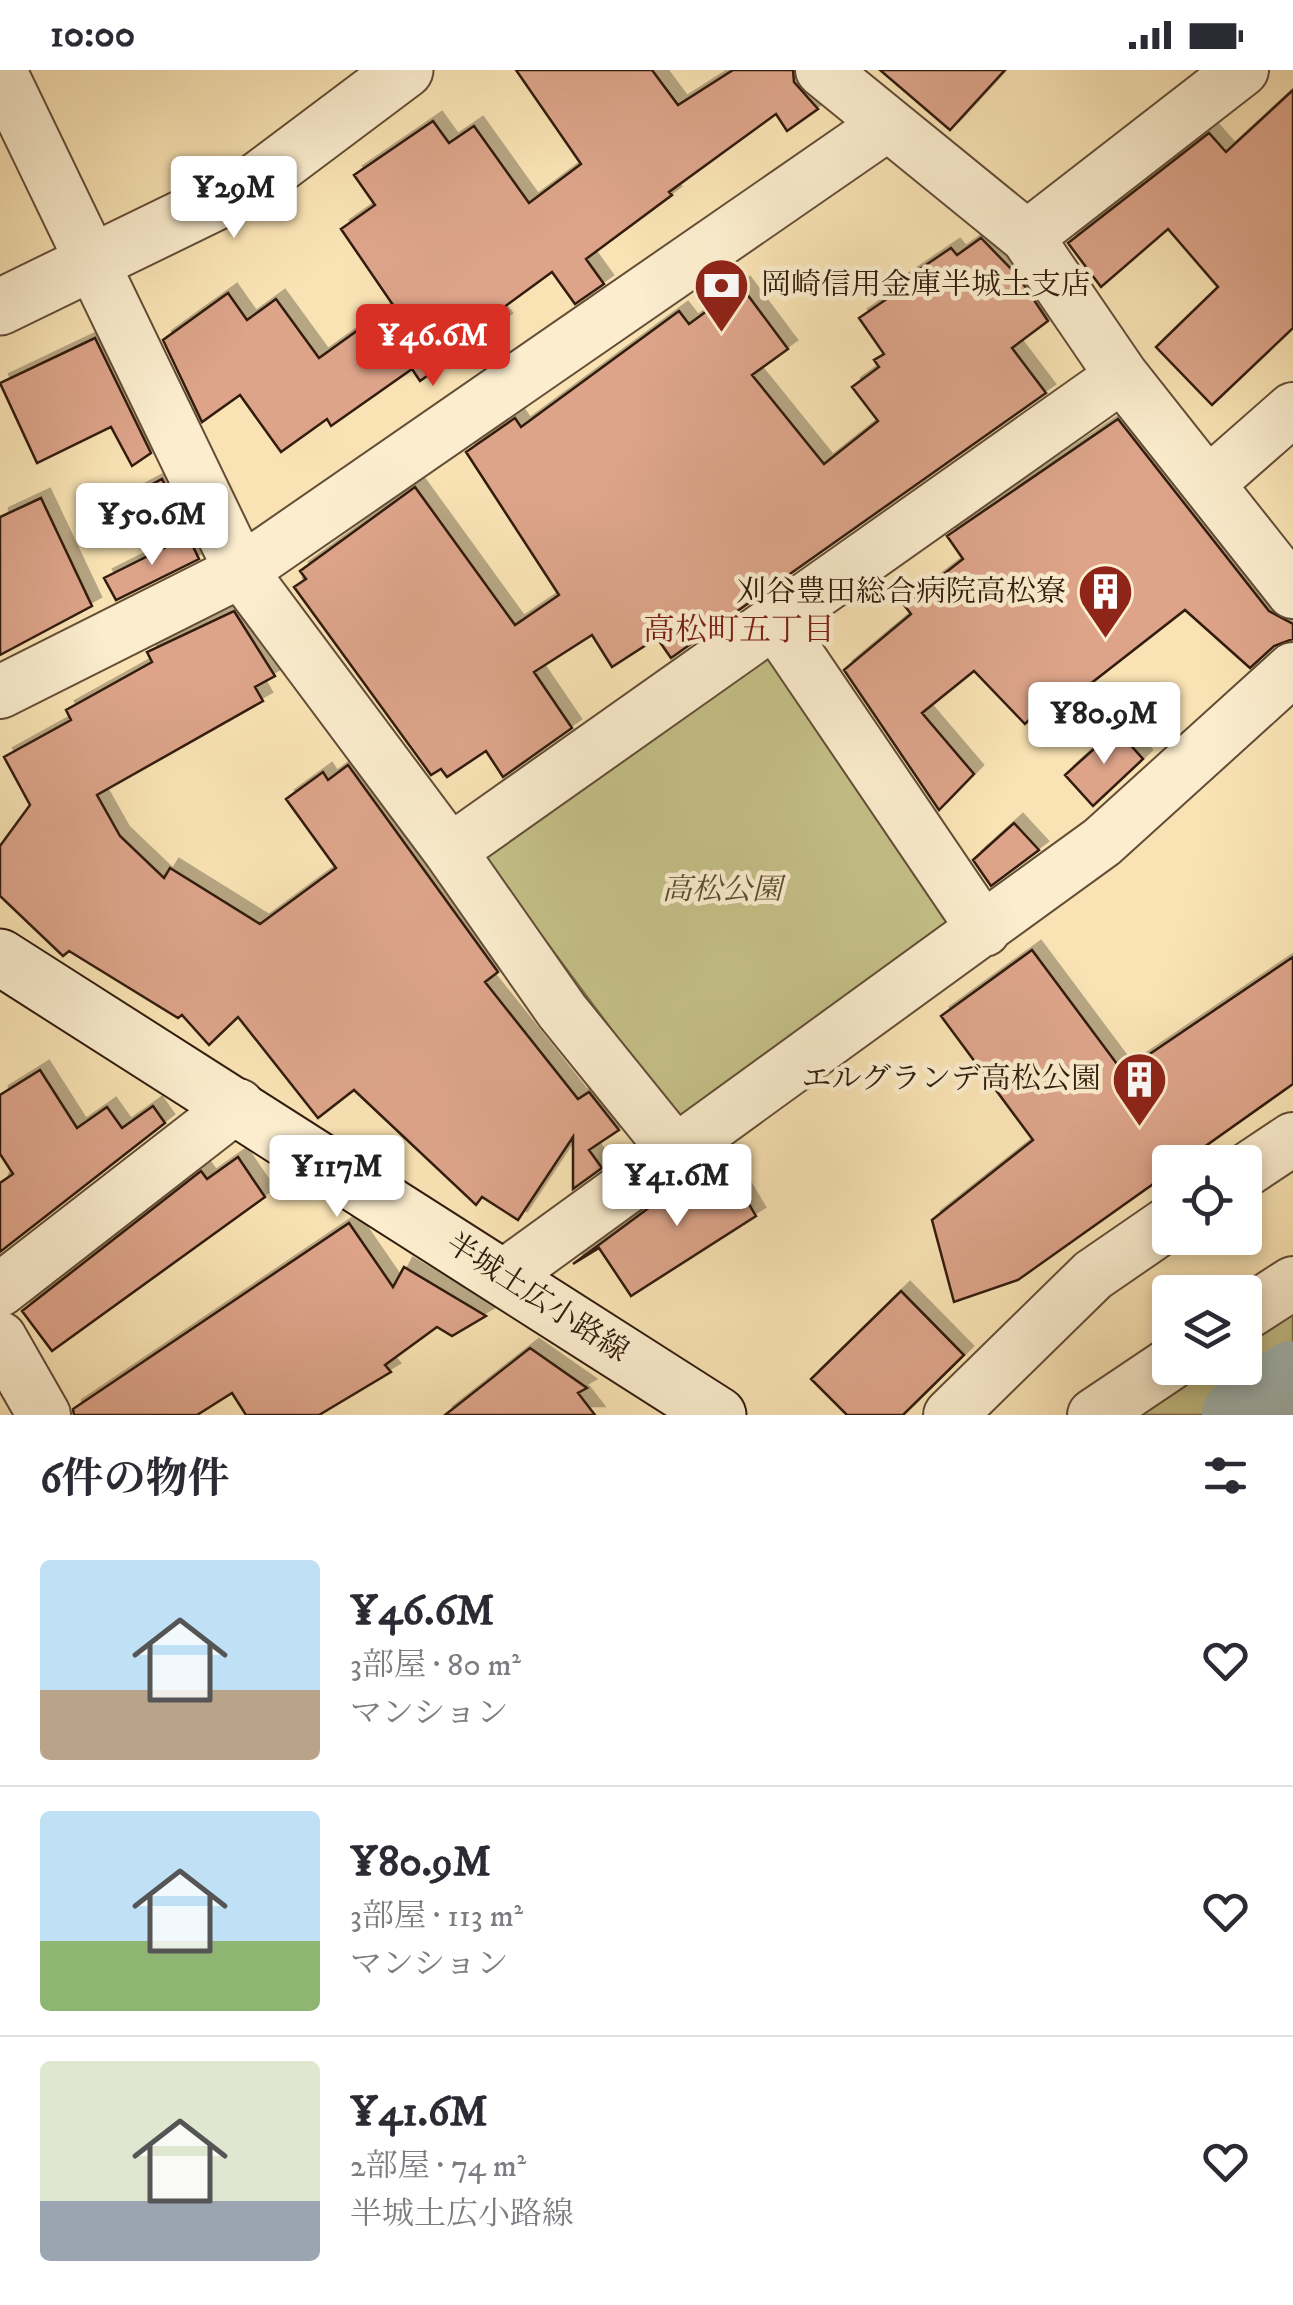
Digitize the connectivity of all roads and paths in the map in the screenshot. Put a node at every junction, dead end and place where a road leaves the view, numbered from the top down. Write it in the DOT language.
graph roads {
  1 [pos="405,70"];
  2 [pos="822,70"];
  3 [pos="1242,70"];
  4 [pos="0,71"];
  5 [pos="888,124"];
  6 [pos="1026,238"];
  7 [pos="90,266"];
  8 [pos="0,307"];
  9 [pos="1122,376"];
  10 [pos="1293,409"];
  11 [pos="1210,482"];
  12 [pos="241,571"];
  13 [pos="1293,592"];
  14 [pos="775,622"];
  15 [pos="1293,669"];
  16 [pos="0,692"];
  17 [pos="450,851"];
  18 [pos="984,930"];
  19 [pos="9,973"];
  20 [pos="238,1105"];
  21 [pos="1293,1139"];
  22 [pos="676,1152"];
  23 [pos="1262,1160"];
  24 [pos="1152,1234"];
  25 [pos="504,1276"];
  26 [pos="1293,1283"];
  27 [pos="0,1290"];
  28 [pos="1262,1303"];
  29 [pos="0,1338"];
  30 [pos="1152,1376"];
  31 [pos="691,1409"];
  32 [pos="44,1415"];
  33 [pos="950,1415"];
  34 [pos="1094,1415"];
  1 -- 7 [label="main road"];
  2 -- 5 [label="street"];
  3 -- 6 [label="street"];
  4 -- 7 [label="street"];
  5 -- 6 [label="street"];
  5 -- 12 [label="street"];
  6 -- 9 [label="street"];
  7 -- 8 [label="main road"];
  7 -- 12 [label="street"];
  9 -- 11 [label="street"];
  9 -- 14 [label="street"];
  10 -- 11 [label="street"];
  11 -- 13 [label="street"];
  12 -- 16 [label="street"];
  12 -- 17 [label="street"];
  14 -- 17 [label="street"];
  14 -- 18 [label="street"];
  15 -- 18 [label="street"];
  17 -- 22 [label="street"];
  18 -- 22 [label="street"];
  19 -- 20 [label="main road, 半城土広小路線"];
  20 -- 25 [label="main road, 半城土広小路線"];
  20 -- 27 [label="street"];
  21 -- 23 [label="street"];
  22 -- 25 [label="street"];
  24 -- 33 [label="street"];
  25 -- 31 [label="main road, 半城土広小路線"];
  26 -- 28 [label="street"];
  29 -- 32 [label="street"];
  30 -- 34 [label="street"];
}
